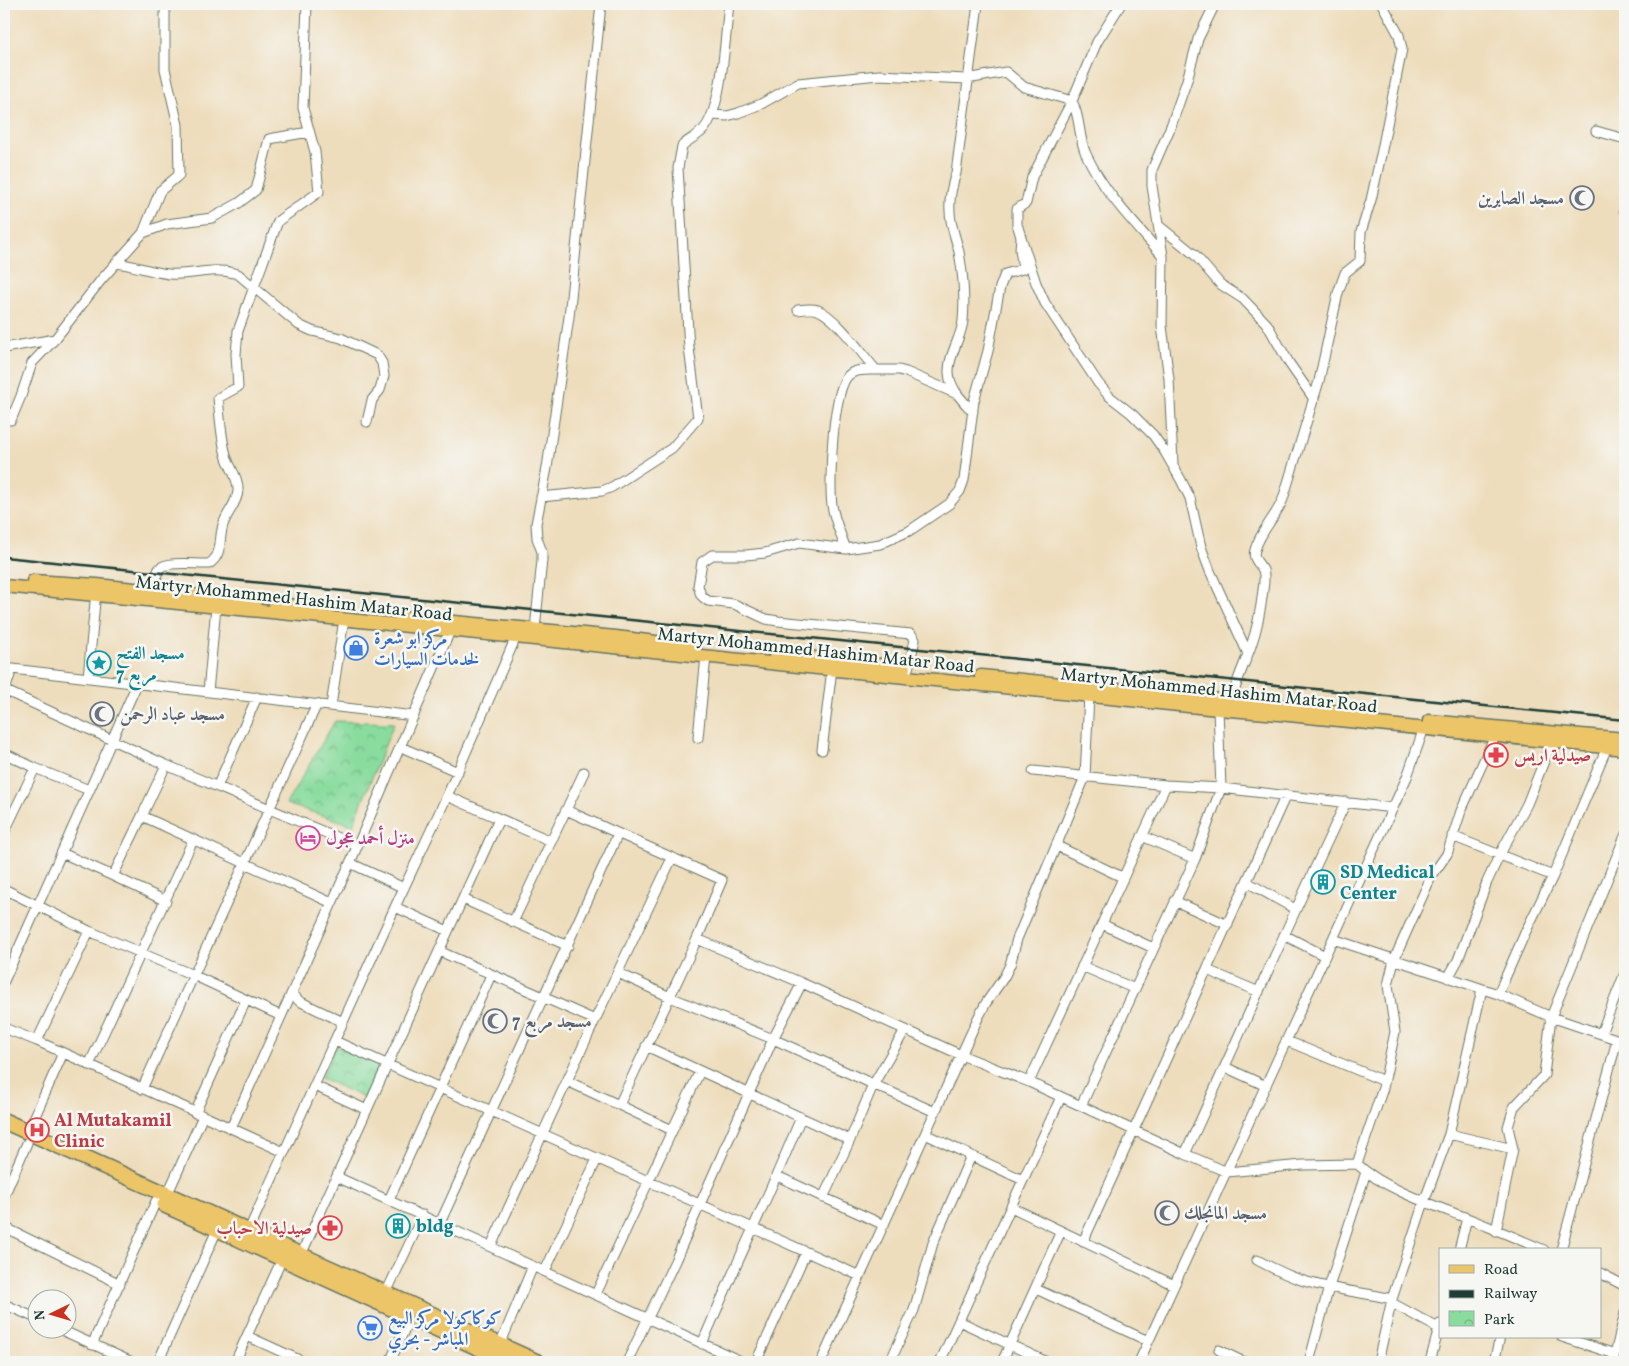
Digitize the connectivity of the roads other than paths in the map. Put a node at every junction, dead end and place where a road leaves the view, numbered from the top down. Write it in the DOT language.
graph roads {
  1 [pos="165,4"];
  2 [pos="307,4"];
  3 [pos="601,4"];
  4 [pos="729,4"];
  5 [pos="978,4"];
  6 [pos="1121,4"];
  7 [pos="1215,4"];
  8 [pos="1382,4"];
  9 [pos="967,79"];
  10 [pos="1072,102"];
  11 [pos="712,115"];
  12 [pos="1596,131"];
  13 [pos="309,132"];
  14 [pos="1625,138"];
  15 [pos="1158,225"];
  16 [pos="143,232"];
  17 [pos="1021,237"];
  18 [pos="1163,256"];
  19 [pos="116,263"];
  20 [pos="253,288"];
  21 [pos="798,310"];
  22 [pos="55,340"];
  23 [pos="4,348"];
  24 [pos="876,370"];
  25 [pos="957,394"];
  26 [pos="1314,399"];
  27 [pos="972,412"];
  28 [pos="4,420"];
  29 [pos="367,422"];
  30 [pos="1174,467"];
  31 [pos="541,497"];
  32 [pos="846,549"];
  33 [pos="4,578"];
  34 [pos="4,586"];
  35 [pos="96,591"];
  36 [pos="156,592"];
  37 [pos="216,606"];
  38 [pos="344,619"];
  39 [pos="535,629"];
  40 [pos="450,631"];
  41 [pos="516,637"];
  42 [pos="1248,654"];
  43 [pos="706,656"];
  44 [pos="8,668"];
  45 [pos="832,669"];
  46 [pos="908,669"];
  47 [pos="88,678"];
  48 [pos="137,684"];
  49 [pos="4,691"];
  50 [pos="208,692"];
  51 [pos="1089,695"];
  52 [pos="257,697"];
  53 [pos="317,704"];
  54 [pos="331,706"];
  55 [pos="1227,707"];
  56 [pos="414,716"];
  57 [pos="1424,728"];
  58 [pos="1495,736"];
  59 [pos="698,738"];
  60 [pos="113,739"];
  61 [pos="1625,739"];
  62 [pos="1552,741"];
  63 [pos="400,746"];
  64 [pos="1608,747"];
  65 [pos="1625,749"];
  66 [pos="822,750"];
  67 [pos="4,753"];
  68 [pos="166,765"];
  69 [pos="35,768"];
  70 [pos="1033,771"];
  71 [pos="458,772"];
  72 [pos="584,772"];
  73 [pos="1085,777"];
  74 [pos="1166,785"];
  75 [pos="217,787"];
  76 [pos="1221,788"];
  77 [pos="90,790"];
  78 [pos="1286,795"];
  79 [pos="447,796"];
  80 [pos="1346,802"];
  81 [pos="1393,808"];
  82 [pos="270,810"];
  83 [pos="566,810"];
  84 [pos="142,816"];
  85 [pos="499,819"];
  86 [pos="5,828"];
  87 [pos="618,834"];
  88 [pos="1142,836"];
  89 [pos="1452,836"];
  90 [pos="1625,836"];
  91 [pos="193,840"];
  92 [pos="550,841"];
  93 [pos="357,846"];
  94 [pos="1057,846"];
  95 [pos="62,853"];
  96 [pos="1500,854"];
  97 [pos="672,858"];
  98 [pos="1195,859"];
  99 [pos="350,863"];
  100 [pos="245,864"];
  101 [pos="113,876"];
  102 [pos="1553,876"];
  103 [pos="1122,878"];
  104 [pos="1247,882"];
  105 [pos="4,888"];
  106 [pos="404,888"];
  107 [pos="463,899"];
  108 [pos="166,901"];
  109 [pos="1175,901"];
  110 [pos="332,903"];
  111 [pos="38,904"];
  112 [pos="395,907"];
  113 [pos="1295,909"];
  114 [pos="513,922"];
  115 [pos="1102,924"];
  116 [pos="1228,926"];
  117 [pos="89,930"];
  118 [pos="448,931"];
  119 [pos="1284,935"];
  120 [pos="697,939"];
  121 [pos="1333,939"];
  122 [pos="568,946"];
  123 [pos="1153,948"];
  124 [pos="439,951"];
  125 [pos="141,952"];
  126 [pos="1325,956"];
  127 [pos="1394,960"];
  128 [pos="1082,966"];
  129 [pos="1207,970"];
  130 [pos="618,973"];
  131 [pos="1625,973"];
  132 [pos="193,975"];
  133 [pos="491,975"];
  134 [pos="1448,978"];
  135 [pos="4,981"];
  136 [pos="802,983"];
  137 [pos="1135,989"];
  138 [pos="1482,989"];
  139 [pos="1259,992"];
  140 [pos="292,993"];
  141 [pos="1498,994"];
  142 [pos="670,997"];
  143 [pos="543,998"];
  144 [pos="246,1000"];
  145 [pos="281,1016"];
  146 [pos="1551,1017"];
  147 [pos="595,1020"];
  148 [pos="344,1022"];
  149 [pos="4,1028"];
  150 [pos="905,1030"];
  151 [pos="1601,1033"];
  152 [pos="773,1039"];
  153 [pos="37,1041"];
  154 [pos="335,1041"];
  155 [pos="1287,1041"];
  156 [pos="1621,1041"];
  157 [pos="646,1046"];
  158 [pos="62,1054"];
  159 [pos="962,1055"];
  160 [pos="387,1064"];
  161 [pos="89,1065"];
  162 [pos="1225,1067"];
  163 [pos="700,1071"];
  164 [pos="567,1081"];
  165 [pos="1384,1081"];
  166 [pos="1029,1082"];
  167 [pos="873,1085"];
  168 [pos="315,1086"];
  169 [pos="1266,1086"];
  170 [pos="142,1089"];
  171 [pos="440,1089"];
  172 [pos="749,1093"];
  173 [pos="1061,1098"];
  174 [pos="619,1104"];
  175 [pos="1082,1106"];
  176 [pos="367,1110"];
  177 [pos="492,1111"];
  178 [pos="935,1112"];
  179 [pos="199,1114"];
  180 [pos="801,1117"];
  181 [pos="4,1121"];
  182 [pos="231,1128"];
  183 [pos="672,1130"];
  184 [pos="1133,1130"];
  185 [pos="4,1132"];
  186 [pos="543,1133"];
  187 [pos="925,1134"];
  188 [pos="1448,1134"];
  189 [pos="27,1137"];
  190 [pos="850,1140"];
  191 [pos="1513,1149"];
  192 [pos="284,1152"];
  193 [pos="1185,1154"];
  194 [pos="971,1156"];
  195 [pos="598,1158"];
  196 [pos="1357,1164"];
  197 [pos="1227,1172"];
  198 [pos="1366,1172"];
  199 [pos="777,1176"];
  200 [pos="337,1177"];
  201 [pos="1023,1180"];
  202 [pos="648,1182"];
  203 [pos="4,1196"];
  204 [pos="162,1198"];
  205 [pos="823,1198"];
  206 [pos="389,1200"];
  207 [pos="1424,1202"];
  208 [pos="700,1205"];
  209 [pos="1011,1207"];
  210 [pos="423,1216"];
  211 [pos="1467,1218"];
  212 [pos="440,1223"];
  213 [pos="884,1225"];
  214 [pos="4,1227"];
  215 [pos="752,1229"];
  216 [pos="217,1230"];
  217 [pos="1061,1231"];
  218 [pos="1496,1231"];
  219 [pos="248,1232"];
  220 [pos="1083,1242"];
  221 [pos="491,1246"];
  222 [pos="1524,1246"];
  223 [pos="1460,1248"];
  224 [pos="1562,1248"];
  225 [pos="806,1252"];
  226 [pos="300,1255"];
  227 [pos="282,1259"];
  228 [pos="1257,1260"];
  229 [pos="533,1266"];
  230 [pos="545,1271"];
  231 [pos="1602,1275"];
  232 [pos="860,1276"];
  233 [pos="1624,1282"];
  234 [pos="120,1284"];
  235 [pos="1174,1285"];
  236 [pos="1329,1287"];
  237 [pos="1036,1289"];
  238 [pos="386,1293"];
  239 [pos="596,1294"];
  240 [pos="1392,1301"];
  241 [pos="4,1304"];
  242 [pos="1625,1312"];
  243 [pos="28,1315"];
  244 [pos="410,1317"];
  245 [pos="648,1320"];
  246 [pos="959,1321"];
  247 [pos="4,1322"];
  248 [pos="1439,1326"];
  249 [pos="1439,1330"];
  250 [pos="247,1336"];
  251 [pos="78,1338"];
  252 [pos="1500,1338"];
  253 [pos="1564,1338"];
  254 [pos="1148,1341"];
  255 [pos="92,1344"];
  256 [pos="702,1344"];
  257 [pos="500,1345"];
  258 [pos="1010,1345"];
  259 [pos="1219,1350"];
  260 [pos="1614,1358"];
  261 [pos="119,1359"];
  262 [pos="132,1362"];
  263 [pos="158,1362"];
  264 [pos="235,1362"];
  265 [pos="304,1362"];
  266 [pos="390,1362"];
  267 [pos="510,1362"];
  268 [pos="537,1362"];
  269 [pos="627,1362"];
  270 [pos="743,1362"];
  271 [pos="756,1362"];
  272 [pos="821,1362"];
  273 [pos="890,1362"];
  274 [pos="940,1362"];
  275 [pos="1002,1362"];
  276 [pos="1047,1362"];
  277 [pos="1139,1362"];
  278 [pos="1244,1362"];
  279 [pos="1310,1362"];
  280 [pos="1378,1362"];
  281 [pos="1430,1362"];
  282 [pos="1494,1362"];
  1 -- 16 [label="street"];
  2 -- 13 [label="street"];
  3 -- 31 [label="street"];
  4 -- 11 [label="street"];
  5 -- 9 [label="street"];
  6 -- 10 [label="street"];
  7 -- 15 [label="street"];
  8 -- 26 [label="street"];
  9 -- 10 [label="street"];
  9 -- 11 [label="street"];
  9 -- 25 [label="street"];
  10 -- 17 [label="street"];
  10 -- 18 [label="street"];
  11 -- 31 [label="street"];
  12 -- 14 [label="street"];
  13 -- 16 [label="street"];
  13 -- 20 [label="street"];
  15 -- 18 [label="street"];
  15 -- 26 [label="street"];
  16 -- 19 [label="street"];
  17 -- 27 [label="street"];
  17 -- 30 [label="street"];
  18 -- 30 [label="street"];
  19 -- 20 [label="street"];
  19 -- 22 [label="street"];
  20 -- 29 [label="street"];
  20 -- 36 [label="street"];
  21 -- 24 [label="street"];
  22 -- 23 [label="street"];
  22 -- 28 [label="street"];
  24 -- 25 [label="street"];
  24 -- 32 [label="street"];
  25 -- 27 [label="street"];
  26 -- 42 [label="street"];
  27 -- 32 [label="street"];
  30 -- 42 [label="street"];
  31 -- 39 [label="street"];
  32 -- 46 [label="street"];
  33 -- 35 [label="main road, Martyr Mohammed Hashim Matar Road"];
  34 -- 35 [label="main road, Martyr Mohammed Hashim Matar Road"];
  35 -- 36 [label="main road, Martyr Mohammed Hashim Matar Road"];
  35 -- 37 [label="main road, Martyr Mohammed Hashim Matar Road"];
  35 -- 47 [label="street"];
  36 -- 39 [label="main road, Martyr Mohammed Hashim Matar Road"];
  37 -- 38 [label="main road, Martyr Mohammed Hashim Matar Road"];
  37 -- 50 [label="street"];
  38 -- 40 [label="main road, Martyr Mohammed Hashim Matar Road"];
  38 -- 54 [label="street"];
  39 -- 46 [label="main road, Martyr Mohammed Hashim Matar Road"];
  40 -- 41 [label="main road, Martyr Mohammed Hashim Matar Road"];
  40 -- 56 [label="street"];
  41 -- 43 [label="main road, Martyr Mohammed Hashim Matar Road"];
  41 -- 71 [label="street"];
  42 -- 55 [label="street"];
  43 -- 45 [label="main road, Martyr Mohammed Hashim Matar Road"];
  43 -- 59 [label="street"];
  44 -- 47 [label="street"];
  44 -- 49 [label="street"];
  45 -- 51 [label="main road, Martyr Mohammed Hashim Matar Road"];
  45 -- 66 [label="street"];
  46 -- 55 [label="main road, Martyr Mohammed Hashim Matar Road"];
  47 -- 48 [label="street"];
  48 -- 50 [label="street"];
  48 -- 60 [label="street"];
  49 -- 60 [label="street"];
  50 -- 52 [label="street"];
  51 -- 55 [label="main road, Martyr Mohammed Hashim Matar Road"];
  51 -- 73 [label="street"];
  52 -- 53 [label="street"];
  52 -- 75 [label="street"];
  53 -- 54 [label="street"];
  53 -- 82 [label="street"];
  54 -- 56 [label="street"];
  55 -- 57 [label="main road, Martyr Mohammed Hashim Matar Road"];
  55 -- 61 [label="main road, Martyr Mohammed Hashim Matar Road"];
  55 -- 76 [label="street"];
  56 -- 63 [label="street"];
  57 -- 58 [label="main road, Martyr Mohammed Hashim Matar Road"];
  57 -- 81 [label="street"];
  58 -- 62 [label="main road, Martyr Mohammed Hashim Matar Road"];
  58 -- 89 [label="street"];
  60 -- 68 [label="street"];
  60 -- 77 [label="street"];
  62 -- 64 [label="main road, Martyr Mohammed Hashim Matar Road"];
  62 -- 96 [label="street"];
  63 -- 71 [label="street"];
  63 -- 93 [label="street"];
  64 -- 65 [label="main road, Martyr Mohammed Hashim Matar Road"];
  64 -- 102 [label="street"];
  67 -- 69 [label="street"];
  68 -- 75 [label="street"];
  68 -- 84 [label="street"];
  69 -- 77 [label="street"];
  69 -- 86 [label="street"];
  70 -- 73 [label="street"];
  71 -- 79 [label="street"];
  72 -- 83 [label="street"];
  73 -- 74 [label="street"];
  73 -- 94 [label="street"];
  74 -- 76 [label="street"];
  74 -- 88 [label="street"];
  75 -- 82 [label="street"];
  76 -- 78 [label="street"];
  76 -- 98 [label="street"];
  77 -- 95 [label="street"];
  78 -- 80 [label="street"];
  78 -- 104 [label="street"];
  79 -- 85 [label="street"];
  79 -- 106 [label="street"];
  80 -- 81 [label="street"];
  80 -- 113 [label="street"];
  81 -- 121 [label="street"];
  82 -- 93 [label="street"];
  82 -- 100 [label="street"];
  83 -- 87 [label="street"];
  83 -- 92 [label="street"];
  84 -- 91 [label="street"];
  84 -- 101 [label="street"];
  85 -- 92 [label="street"];
  85 -- 107 [label="street"];
  87 -- 97 [label="street"];
  87 -- 122 [label="street"];
  88 -- 98 [label="street"];
  88 -- 103 [label="street"];
  89 -- 96 [label="street"];
  89 -- 127 [label="street"];
  90 -- 146 [label="street"];
  91 -- 100 [label="street"];
  91 -- 108 [label="street"];
  92 -- 114 [label="street"];
  93 -- 99 [label="street"];
  94 -- 103 [label="street"];
  94 -- 159 [label="street"];
  95 -- 101 [label="street"];
  95 -- 111 [label="street"];
  96 -- 102 [label="street"];
  96 -- 134 [label="street"];
  97 -- 120 [label="street"];
  97 -- 130 [label="street"];
  98 -- 109 [label="street"];
  99 -- 106 [label="street"];
  99 -- 110 [label="street"];
  100 -- 110 [label="street"];
  100 -- 132 [label="street"];
  101 -- 108 [label="street"];
  102 -- 141 [label="street"];
  103 -- 115 [label="street"];
  104 -- 113 [label="street"];
  104 -- 116 [label="street"];
  105 -- 111 [label="street"];
  106 -- 112 [label="street"];
  107 -- 114 [label="street"];
  107 -- 118 [label="street"];
  108 -- 125 [label="street"];
  109 -- 116 [label="street"];
  109 -- 123 [label="street"];
  110 -- 140 [label="street"];
  111 -- 117 [label="street"];
  111 -- 135 [label="street"];
  112 -- 118 [label="street"];
  112 -- 148 [label="street"];
  113 -- 119 [label="street"];
  114 -- 122 [label="street"];
  115 -- 123 [label="street"];
  115 -- 128 [label="street"];
  116 -- 129 [label="street"];
  117 -- 125 [label="street"];
  117 -- 153 [label="street"];
  118 -- 124 [label="street"];
  119 -- 126 [label="street"];
  119 -- 139 [label="street"];
  120 -- 136 [label="street"];
  120 -- 142 [label="street"];
  121 -- 126 [label="street"];
  121 -- 127 [label="street"];
  122 -- 143 [label="street"];
  123 -- 137 [label="street"];
  124 -- 133 [label="street"];
  124 -- 160 [label="street"];
  125 -- 132 [label="street"];
  125 -- 161 [label="street"];
  126 -- 155 [label="street"];
  127 -- 134 [label="street"];
  127 -- 165 [label="street"];
  128 -- 137 [label="street"];
  128 -- 166 [label="street"];
  129 -- 139 [label="street"];
  129 -- 184 [label="street"];
  130 -- 142 [label="street"];
  130 -- 147 [label="street"];
  131 -- 151 [label="street"];
  132 -- 144 [label="street"];
  132 -- 170 [label="street"];
  133 -- 143 [label="street"];
  133 -- 171 [label="street"];
  134 -- 138 [label="street"];
  136 -- 150 [label="street"];
  136 -- 152 [label="street"];
  137 -- 175 [label="street"];
  138 -- 141 [label="street"];
  138 -- 188 [label="street"];
  139 -- 162 [label="street"];
  140 -- 145 [label="street"];
  140 -- 148 [label="street"];
  141 -- 146 [label="street"];
  142 -- 152 [label="street"];
  142 -- 157 [label="street"];
  143 -- 147 [label="street"];
  143 -- 177 [label="street"];
  144 -- 145 [label="street"];
  144 -- 179 [label="street"];
  145 -- 182 [label="street"];
  146 -- 151 [label="street"];
  146 -- 191 [label="street"];
  147 -- 164 [label="street"];
  148 -- 154 [label="street"];
  149 -- 153 [label="street"];
  150 -- 159 [label="street"];
  150 -- 167 [label="street"];
  151 -- 156 [label="street"];
  152 -- 167 [label="street"];
  152 -- 172 [label="street"];
  153 -- 158 [label="street"];
  154 -- 160 [label="street"];
  154 -- 168 [label="street"];
  155 -- 165 [label="street"];
  155 -- 169 [label="street"];
  156 -- 224 [label="street"];
  157 -- 163 [label="street"];
  157 -- 174 [label="street"];
  158 -- 161 [label="street"];
  158 -- 189 [label="street"];
  159 -- 166 [label="street"];
  159 -- 178 [label="street"];
  160 -- 171 [label="street"];
  160 -- 176 [label="street"];
  161 -- 170 [label="street"];
  162 -- 169 [label="street"];
  162 -- 193 [label="street"];
  163 -- 172 [label="street"];
  163 -- 183 [label="street"];
  164 -- 174 [label="street"];
  164 -- 186 [label="street"];
  165 -- 196 [label="street"];
  166 -- 173 [label="street"];
  167 -- 178 [label="street"];
  167 -- 190 [label="street"];
  168 -- 176 [label="street"];
  168 -- 192 [label="street"];
  169 -- 197 [label="street"];
  170 -- 179 [label="street"];
  171 -- 177 [label="street"];
  171 -- 206 [label="street"];
  172 -- 180 [label="street"];
  172 -- 208 [label="street"];
  173 -- 175 [label="street"];
  173 -- 201 [label="street"];
  174 -- 183 [label="street"];
  175 -- 184 [label="street"];
  176 -- 200 [label="street"];
  177 -- 186 [label="street"];
  177 -- 212 [label="street"];
  178 -- 187 [label="street"];
  179 -- 182 [label="street"];
  179 -- 204 [label="street"];
  180 -- 190 [label="street"];
  180 -- 199 [label="street"];
  181 -- 189 [label="highway"];
  182 -- 192 [label="street"];
  183 -- 202 [label="street"];
  184 -- 193 [label="street"];
  184 -- 220 [label="street"];
  185 -- 189 [label="highway"];
  186 -- 195 [label="street"];
  186 -- 221 [label="street"];
  187 -- 194 [label="street"];
  187 -- 213 [label="street"];
  188 -- 191 [label="street"];
  188 -- 207 [label="street"];
  189 -- 203 [label="street"];
  189 -- 204 [label="highway"];
  190 -- 205 [label="street"];
  191 -- 218 [label="street"];
  192 -- 219 [label="street"];
  193 -- 197 [label="street"];
  194 -- 201 [label="street"];
  194 -- 273 [label="street"];
  195 -- 202 [label="street"];
  195 -- 230 [label="street"];
  196 -- 197 [label="street"];
  196 -- 198 [label="street"];
  197 -- 235 [label="street"];
  198 -- 207 [label="street"];
  198 -- 236 [label="street"];
  199 -- 205 [label="street"];
  199 -- 215 [label="street"];
  200 -- 206 [label="street"];
  200 -- 226 [label="street"];
  201 -- 209 [label="street"];
  202 -- 208 [label="street"];
  202 -- 239 [label="street"];
  204 -- 216 [label="highway"];
  204 -- 219 [label="highway"];
  204 -- 234 [label="street"];
  205 -- 213 [label="street"];
  206 -- 210 [label="street"];
  207 -- 211 [label="street"];
  207 -- 240 [label="street"];
  208 -- 215 [label="street"];
  208 -- 245 [label="street"];
  209 -- 217 [label="street"];
  209 -- 246 [label="street"];
  210 -- 212 [label="street"];
  210 -- 238 [label="street"];
  211 -- 218 [label="street"];
  211 -- 223 [label="street"];
  212 -- 221 [label="street"];
  213 -- 232 [label="street"];
  214 -- 234 [label="street"];
  215 -- 225 [label="street"];
  215 -- 256 [label="street"];
  216 -- 227 [label="highway"];
  216 -- 263 [label="street"];
  217 -- 220 [label="street"];
  217 -- 237 [label="street"];
  218 -- 222 [label="street"];
  219 -- 226 [label="highway"];
  220 -- 235 [label="street"];
  221 -- 229 [label="street"];
  225 -- 232 [label="street"];
  225 -- 271 [label="street"];
  226 -- 238 [label="highway"];
  227 -- 244 [label="highway"];
  227 -- 250 [label="street"];
  228 -- 236 [label="street"];
  229 -- 230 [label="street"];
  229 -- 257 [label="street"];
  230 -- 239 [label="street"];
  231 -- 233 [label="street"];
  232 -- 272 [label="street"];
  234 -- 255 [label="street"];
  235 -- 254 [label="street"];
  236 -- 240 [label="street"];
  236 -- 279 [label="street"];
  237 -- 254 [label="street"];
  237 -- 258 [label="street"];
  238 -- 257 [label="highway"];
  239 -- 245 [label="street"];
  240 -- 248 [label="street"];
  240 -- 280 [label="street"];
  241 -- 243 [label="street"];
  241 -- 247 [label="street"];
  242 -- 260 [label="street"];
  244 -- 266 [label="street"];
  244 -- 267 [label="highway"];
  245 -- 256 [label="street"];
  245 -- 269 [label="street"];
  246 -- 258 [label="street"];
  246 -- 274 [label="street"];
  249 -- 281 [label="street"];
  250 -- 264 [label="street"];
  250 -- 265 [label="street"];
  251 -- 255 [label="street"];
  252 -- 282 [label="street"];
  253 -- 260 [label="street"];
  254 -- 277 [label="street"];
  255 -- 261 [label="street"];
  256 -- 270 [label="street"];
  257 -- 268 [label="highway"];
  258 -- 275 [label="street"];
  258 -- 276 [label="street"];
  259 -- 278 [label="street"];
  261 -- 262 [label="street"];
}
